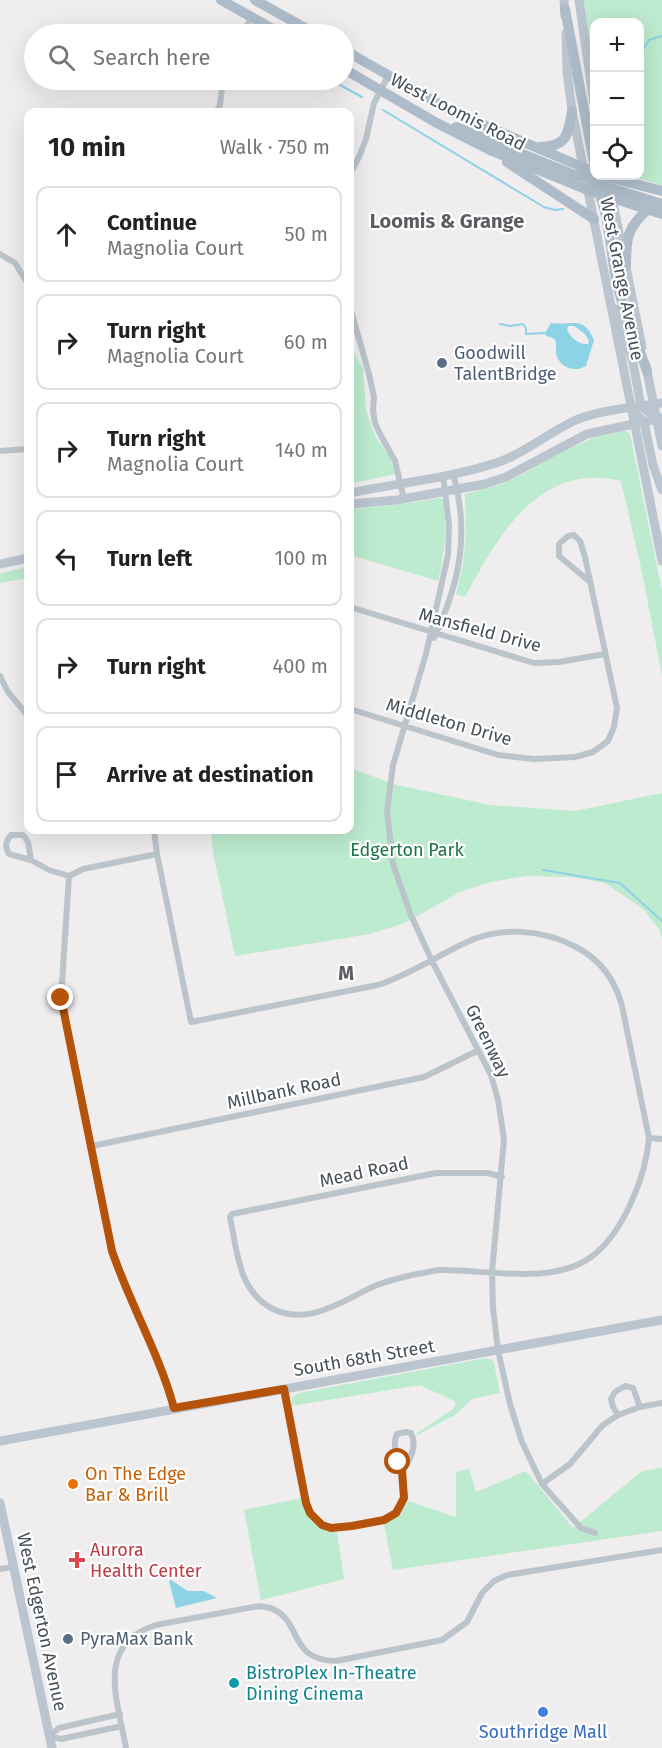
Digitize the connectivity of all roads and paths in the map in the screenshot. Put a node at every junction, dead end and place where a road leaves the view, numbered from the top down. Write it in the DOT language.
graph roads {
  1 [pos="221,0"];
  2 [pos="255,0"];
  3 [pos="579,0"];
  4 [pos="564,4"];
  5 [pos="252,17"];
  6 [pos="248,24"];
  7 [pos="264,24"];
  8 [pos="298,24"];
  9 [pos="354,56"];
  10 [pos="354,75"];
  11 [pos="388,76"];
  12 [pos="590,76"];
  13 [pos="222,90"];
  14 [pos="380,90"];
  15 [pos="218,108"];
  16 [pos="572,111"];
  17 [pos="424,116"];
  18 [pos="590,135"];
  19 [pos="534,147"];
  20 [pos="490,150"];
  21 [pos="590,157"];
  22 [pos="354,166"];
  23 [pos="590,175"];
  24 [pos="590,178"];
  25 [pos="590,178"];
  26 [pos="599,180"];
  27 [pos="662,191"];
  28 [pos="662,204"];
  29 [pos="647,210"];
  30 [pos="662,214"];
  31 [pos="594,219"];
  32 [pos="0,254"];
  33 [pos="626,266"];
  34 [pos="24,278"];
  35 [pos="605,278"];
  36 [pos="354,321"];
  37 [pos="647,371"];
  38 [pos="650,385"];
  39 [pos="662,389"];
  40 [pos="658,404"];
  41 [pos="641,406"];
  42 [pos="630,408"];
  43 [pos="659,419"];
  44 [pos="644,422"];
  45 [pos="633,424"];
  46 [pos="662,446"];
  47 [pos="24,449"];
  48 [pos="0,451"];
  49 [pos="453,473"];
  50 [pos="443,475"];
  51 [pos="401,483"];
  52 [pos="458,490"];
  53 [pos="662,490"];
  54 [pos="354,492"];
  55 [pos="446,492"];
  56 [pos="404,499"];
  57 [pos="354,504"];
  58 [pos="24,559"];
  59 [pos="662,561"];
  60 [pos="0,564"];
  61 [pos="590,582"];
  62 [pos="354,608"];
  63 [pos="433,634"];
  64 [pos="605,654"];
  65 [pos="0,676"];
  66 [pos="354,710"];
  67 [pos="24,711"];
  68 [pos="404,726"];
  69 [pos="154,834"];
  70 [pos="157,854"];
  71 [pos="31,860"];
  72 [pos="69,876"];
  73 [pos="432,961"];
  74 [pos="477,1051"];
  75 [pos="649,1138"];
  76 [pos="662,1138"];
  77 [pos="92,1146"];
  78 [pos="502,1177"];
  79 [pos="492,1272"];
  80 [pos="662,1320"];
  81 [pos="498,1350"];
  82 [pos="284,1389"];
  83 [pos="662,1403"];
  84 [pos="640,1407"];
  85 [pos="174,1408"];
  86 [pos="618,1415"];
  87 [pos="0,1441"];
  88 [pos="402,1471"];
  89 [pos="542,1484"];
  90 [pos="0,1503"];
  91 [pos="595,1533"];
  92 [pos="662,1550"];
  93 [pos="14,1567"];
  94 [pos="0,1569"];
  95 [pos="120,1714"];
  96 [pos="122,1726"];
  97 [pos="49,1736"];
  98 [pos="52,1748"];
  99 [pos="126,1748"];
  1 -- 5 [label="main road"];
  2 -- 8 [label="main road"];
  3 -- 12 [label="street"];
  4 -- 16 [label="street, West Grange Avenue"];
  4 -- 18 [label="main road"];
  5 -- 6 [label="street"];
  5 -- 7 [label="main road"];
  9 -- 11 [label="main road, West Loomis Road"];
  10 -- 14 [label="main road, West Loomis Road"];
  11 -- 14 [label="street"];
  11 -- 19 [label="main road, West Loomis Road"];
  13 -- 15 [label="street"];
  14 -- 17 [label="main road, West Loomis Road"];
  14 -- 22 [label="street"];
  16 -- 19 [label="main road"];
  16 -- 21 [label="street, West Grange Avenue"];
  17 -- 20 [label="main road, West Loomis Road"];
  17 -- 24 [label="main road"];
  19 -- 23 [label="main road, West Loomis Road"];
  20 -- 25 [label="main road, West Loomis Road"];
  20 -- 31 [label="main road"];
  26 -- 27 [label="main road, West Loomis Road"];
  26 -- 28 [label="main road"];
  26 -- 29 [label="main road, West Loomis Road"];
  26 -- 31 [label="street, West Grange Avenue"];
  26 -- 33 [label="street, West Grange Avenue"];
  26 -- 37 [label="main road"];
  29 -- 30 [label="main road, West Loomis Road"];
  29 -- 33 [label="main road"];
  31 -- 35 [label="street, West Grange Avenue"];
  32 -- 34 [label="street"];
  33 -- 37 [label="street, West Grange Avenue"];
  35 -- 41 [label="street"];
  35 -- 42 [label="street, West Grange Avenue"];
  36 -- 51 [label="street"];
  37 -- 38 [label="street, West Grange Avenue"];
  38 -- 39 [label="street"];
  38 -- 40 [label="street, West Grange Avenue"];
  40 -- 41 [label="street"];
  40 -- 43 [label="street, West Grange Avenue"];
  41 -- 42 [label="street"];
  41 -- 43 [label="street"];
  42 -- 44 [label="street"];
  42 -- 45 [label="street, West Grange Avenue"];
  42 -- 49 [label="street"];
  43 -- 44 [label="street"];
  43 -- 46 [label="street, West Grange Avenue"];
  44 -- 45 [label="street"];
  44 -- 53 [label="street"];
  45 -- 52 [label="street"];
  45 -- 59 [label="street, West Grange Avenue"];
  47 -- 48 [label="street"];
  49 -- 50 [label="street"];
  49 -- 52 [label="street, Greenway"];
  50 -- 51 [label="street"];
  50 -- 55 [label="street, Greenway"];
  51 -- 54 [label="street"];
  51 -- 56 [label="street"];
  52 -- 55 [label="street"];
  52 -- 63 [label="street, Greenway"];
  55 -- 56 [label="street"];
  55 -- 63 [label="street, Greenway"];
  56 -- 57 [label="street"];
  58 -- 60 [label="street"];
  61 -- 61 [label="street"];
  61 -- 64 [label="street"];
  62 -- 63 [label="street, Mansfield Drive"];
  63 -- 64 [label="street, Mansfield Drive"];
  63 -- 68 [label="street, Greenway"];
  64 -- 68 [label="street, Middleton Drive"];
  65 -- 67 [label="street"];
  66 -- 68 [label="street, Middleton Drive"];
  68 -- 73 [label="street, Greenway"];
  69 -- 70 [label="street"];
  70 -- 72 [label="street"];
  70 -- 73 [label="street"];
  71 -- 71 [label="street"];
  71 -- 72 [label="street"];
  72 -- 77 [label="street"];
  73 -- 74 [label="street, Greenway"];
  73 -- 75 [label="street"];
  74 -- 77 [label="street, Millbank Road"];
  74 -- 78 [label="street, Greenway"];
  75 -- 76 [label="street"];
  75 -- 79 [label="street"];
  77 -- 85 [label="street"];
  78 -- 79 [label="street, Greenway"];
  78 -- 79 [label="street, Mead Road"];
  79 -- 81 [label="street, Greenway"];
  80 -- 81 [label="street, South 68th Street"];
  81 -- 82 [label="street, South 68th Street"];
  81 -- 89 [label="street, Greenway"];
  82 -- 85 [label="street, South 68th Street"];
  82 -- 88 [label="street"];
  83 -- 84 [label="street"];
  84 -- 86 [label="street"];
  84 -- 86 [label="street"];
  85 -- 87 [label="street, South 68th Street"];
  86 -- 89 [label="street"];
  88 -- 88 [label="street"];
  89 -- 91 [label="street, Greenway"];
  90 -- 93 [label="street, West Edgerton Avenue"];
  92 -- 95 [label="street"];
  93 -- 94 [label="street"];
  93 -- 97 [label="street, West Edgerton Avenue"];
  95 -- 96 [label="street"];
  95 -- 97 [label="street"];
  96 -- 97 [label="street"];
  96 -- 99 [label="street"];
  97 -- 98 [label="street, West Edgerton Avenue"];
}
